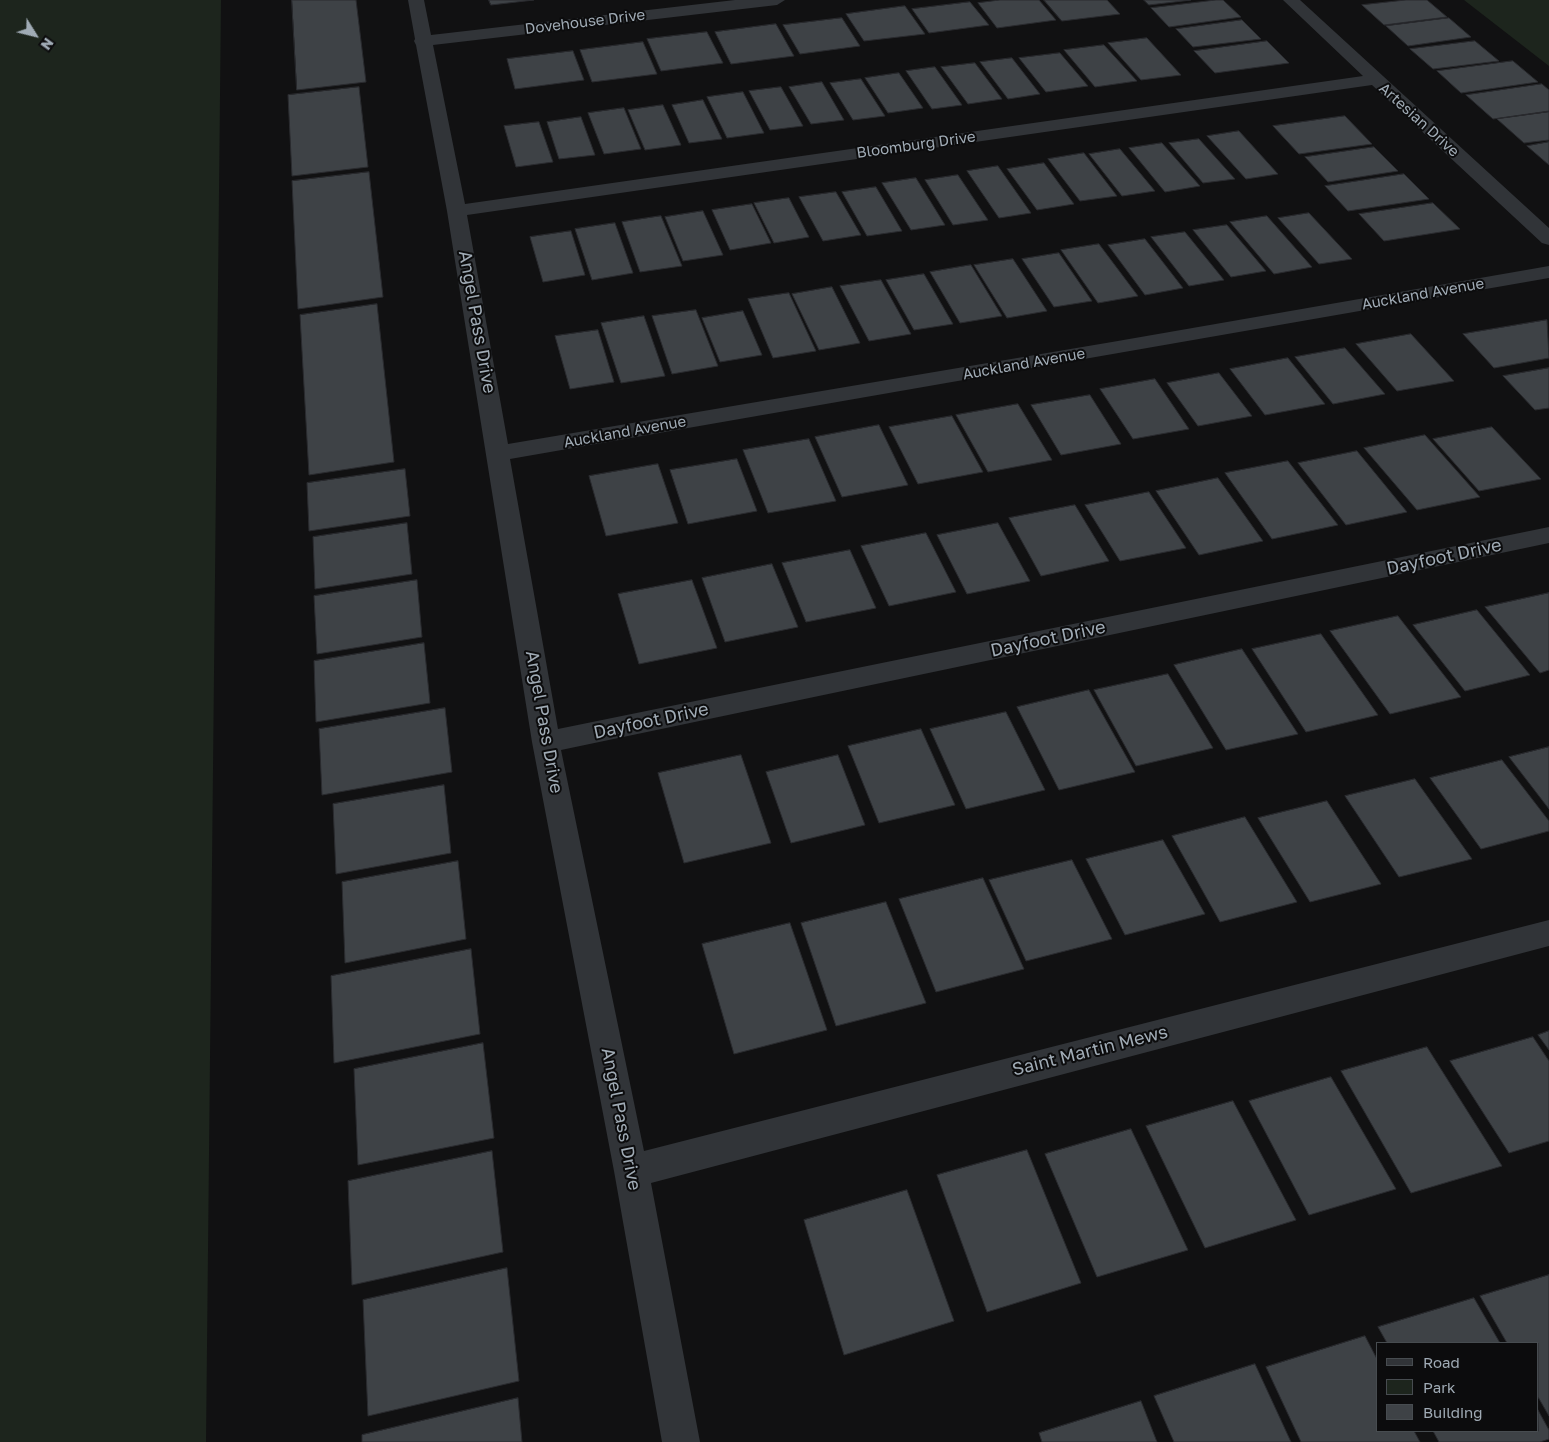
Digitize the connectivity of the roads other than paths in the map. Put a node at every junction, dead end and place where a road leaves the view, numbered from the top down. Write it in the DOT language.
graph roads {
  1 [pos="416,0"];
  2 [pos="777,0"];
  3 [pos="1291,0"];
  4 [pos="742,2"];
  5 [pos="422,41"];
  6 [pos="1375,80"];
  7 [pos="457,211"];
  8 [pos="1549,239"];
  9 [pos="1549,272"];
  10 [pos="499,453"];
  11 [pos="1549,535"];
  12 [pos="546,742"];
  13 [pos="1549,933"];
  14 [pos="631,1171"];
  15 [pos="681,1442"];
  1 -- 5 [label="street, Angel Pass Drive"];
  2 -- 4 [label="street, Dovehouse Drive"];
  3 -- 6 [label="street, Artesian Drive"];
  4 -- 5 [label="street, Dovehouse Drive"];
  5 -- 7 [label="street, Angel Pass Drive"];
  6 -- 7 [label="street, Bloomburg Drive"];
  6 -- 8 [label="street, Artesian Drive"];
  7 -- 10 [label="street, Angel Pass Drive"];
  9 -- 10 [label="street, Auckland Avenue"];
  10 -- 12 [label="street, Angel Pass Drive"];
  11 -- 12 [label="street, Dayfoot Drive"];
  12 -- 14 [label="street, Angel Pass Drive"];
  13 -- 14 [label="street, Saint Martin Mews"];
  14 -- 15 [label="street, Angel Pass Drive"];
}
